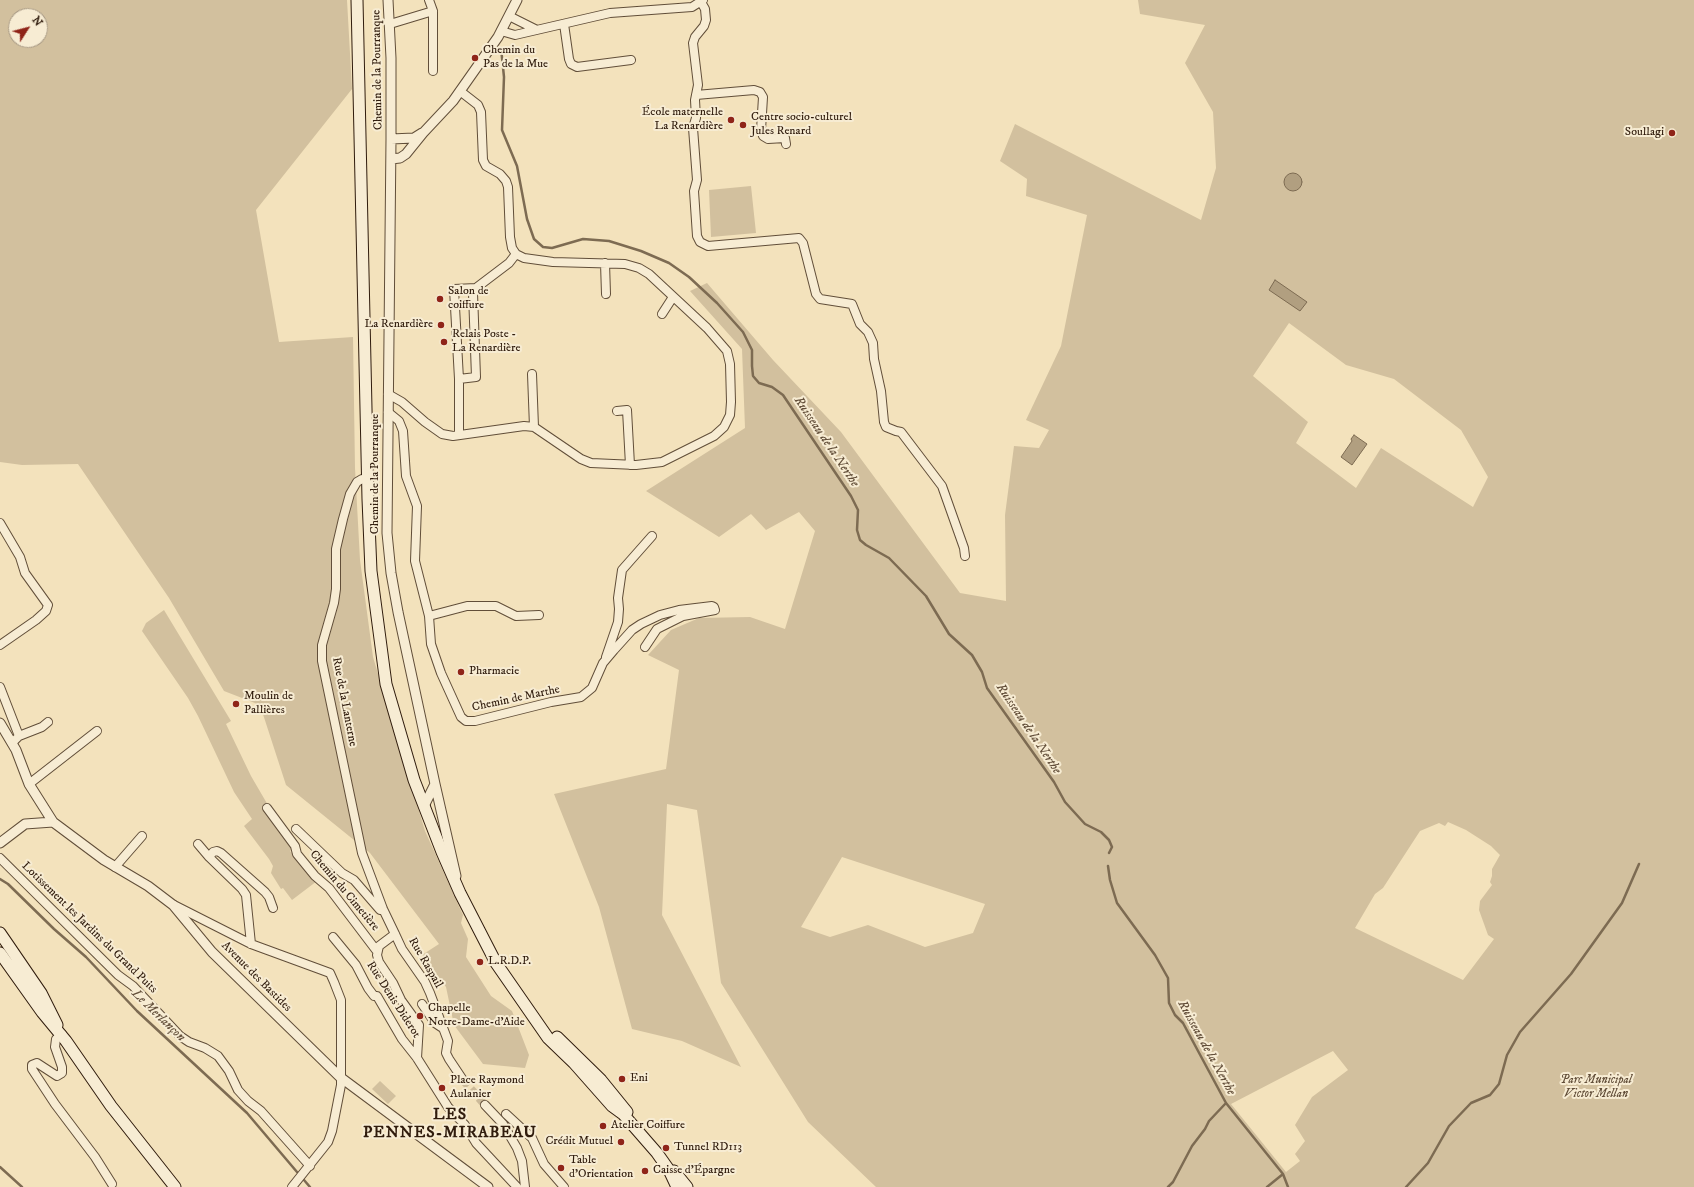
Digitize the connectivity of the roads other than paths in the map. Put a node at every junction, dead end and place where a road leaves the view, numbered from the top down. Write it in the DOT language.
graph roads {
  1 [pos="357,0"];
  2 [pos="388,0"];
  3 [pos="429,0"];
  4 [pos="517,0"];
  5 [pos="702,1"];
  6 [pos="432,11"];
  7 [pos="509,16"];
  8 [pos="390,24"];
  9 [pos="564,24"];
  10 [pos="535,29"];
  11 [pos="501,31"];
  12 [pos="631,60"];
  13 [pos="433,70"];
  14 [pos="460,91"];
  15 [pos="696,95"];
  16 [pos="423,133"];
  17 [pos="391,139"];
  18 [pos="786,144"];
  19 [pos="391,159"];
  20 [pos="516,254"];
  21 [pos="605,263"];
  22 [pos="476,288"];
  23 [pos="606,294"];
  24 [pos="674,297"];
  25 [pos="662,314"];
  26 [pos="532,374"];
  27 [pos="459,379"];
  28 [pos="388,394"];
  29 [pos="617,411"];
  30 [pos="388,412"];
  31 [pos="534,427"];
  32 [pos="459,435"];
  33 [pos="630,464"];
  34 [pos="367,479"];
  35 [pos="0,523"];
  36 [pos="652,536"];
  37 [pos="965,556"];
  38 [pos="539,615"];
  39 [pos="429,616"];
  40 [pos="0,645"];
  41 [pos="645,647"];
  42 [pos="603,663"];
  43 [pos="0,687"];
  44 [pos="48,722"];
  45 [pos="0,723"];
  46 [pos="97,731"];
  47 [pos="19,736"];
  48 [pos="12,743"];
  49 [pos="29,784"];
  50 [pos="435,784"];
  51 [pos="425,804"];
  52 [pos="267,808"];
  53 [pos="53,822"];
  54 [pos="296,829"];
  55 [pos="142,836"];
  56 [pos="0,843"];
  57 [pos="198,844"];
  58 [pos="209,857"];
  59 [pos="0,858"];
  60 [pos="115,867"];
  61 [pos="460,893"];
  62 [pos="174,905"];
  63 [pos="273,908"];
  64 [pos="383,909"];
  65 [pos="0,933"];
  66 [pos="395,934"];
  67 [pos="333,937"];
  68 [pos="251,944"];
  69 [pos="376,950"];
  70 [pos="0,953"];
  71 [pos="422,1004"];
  72 [pos="442,1027"];
  73 [pos="63,1037"];
  74 [pos="417,1058"];
  75 [pos="340,1077"];
  76 [pos="463,1080"];
  77 [pos="485,1105"];
  78 [pos="506,1114"];
  79 [pos="310,1166"];
  80 [pos="112,1184"];
  81 [pos="526,1184"];
  82 [pos="682,1186"];
  83 [pos="175,1187"];
  84 [pos="292,1187"];
  85 [pos="488,1187"];
  86 [pos="517,1187"];
  87 [pos="532,1187"];
  88 [pos="564,1187"];
  1 -- 34 [label="main road"];
  2 -- 8 [label="street, Chemin de la Pourranque"];
  3 -- 6 [label="street"];
  4 -- 7 [label="street"];
  5 -- 9 [label="street"];
  5 -- 15 [label="street"];
  6 -- 8 [label="street"];
  6 -- 13 [label="street"];
  7 -- 10 [label="street"];
  7 -- 11 [label="street"];
  8 -- 17 [label="street, Chemin de la Pourranque"];
  9 -- 10 [label="street"];
  9 -- 12 [label="street"];
  10 -- 11 [label="street"];
  11 -- 14 [label="street"];
  14 -- 16 [label="street"];
  14 -- 20 [label="street"];
  15 -- 18 [label="street"];
  15 -- 37 [label="street"];
  16 -- 17 [label="street"];
  16 -- 19 [label="street"];
  17 -- 19 [label="street, Chemin de la Pourranque"];
  19 -- 28 [label="street, Chemin de la Pourranque"];
  20 -- 21 [label="street"];
  20 -- 22 [label="street"];
  21 -- 23 [label="street"];
  21 -- 24 [label="street"];
  22 -- 27 [label="street"];
  22 -- 27 [label="street"];
  24 -- 25 [label="street"];
  24 -- 33 [label="street"];
  26 -- 31 [label="street"];
  27 -- 32 [label="street"];
  28 -- 30 [label="street, Chemin de la Pourranque"];
  28 -- 32 [label="street"];
  29 -- 33 [label="street"];
  30 -- 39 [label="street, Chemin de Marthe"];
  30 -- 50 [label="street, Chemin de la Pourranque"];
  31 -- 32 [label="street"];
  31 -- 33 [label="street"];
  34 -- 51 [label="main road"];
  34 -- 64 [label="street, Rue de la Lanterne"];
  35 -- 40 [label="street"];
  36 -- 42 [label="street"];
  38 -- 39 [label="street"];
  39 -- 42 [label="street, Chemin de Marthe"];
  41 -- 42 [label="street, Chemin de Marthe"];
  43 -- 47 [label="street"];
  44 -- 47 [label="street"];
  45 -- 48 [label="street"];
  46 -- 49 [label="street"];
  47 -- 48 [label="street"];
  48 -- 49 [label="street"];
  49 -- 53 [label="street"];
  50 -- 51 [label="street"];
  50 -- 61 [label="street, Chemin de la Pourranque"];
  51 -- 61 [label="main road"];
  52 -- 69 [label="street, Chemin du Cimetière"];
  53 -- 56 [label="street"];
  53 -- 60 [label="street, Avenue des Bastides"];
  54 -- 64 [label="street"];
  55 -- 60 [label="street"];
  57 -- 58 [label="street"];
  58 -- 63 [label="street"];
  58 -- 68 [label="street"];
  59 -- 79 [label="street, Lotissement les Jardins du Grand Puits"];
  60 -- 62 [label="street, Avenue des Bastides"];
  61 -- 82 [label="main road"];
  62 -- 68 [label="street"];
  62 -- 75 [label="street, Avenue des Bastides"];
  64 -- 66 [label="street, Rue de la Lanterne"];
  65 -- 73 [label="main road"];
  66 -- 69 [label="street"];
  66 -- 72 [label="street, Rue Raspail"];
  67 -- 74 [label="street, Rue Denis Diderot"];
  68 -- 75 [label="street"];
  69 -- 74 [label="street, Chemin du Cimetière"];
  70 -- 73 [label="main road"];
  71 -- 72 [label="street, Rue Raspail"];
  72 -- 76 [label="street, Rue Raspail"];
  73 -- 80 [label="street"];
  73 -- 83 [label="main road"];
  74 -- 86 [label="street, Rue Denis Diderot"];
  75 -- 79 [label="street"];
  75 -- 85 [label="street, Avenue des Bastides"];
  77 -- 81 [label="street"];
  78 -- 88 [label="street"];
  79 -- 84 [label="street"];
  81 -- 87 [label="street"];
}
